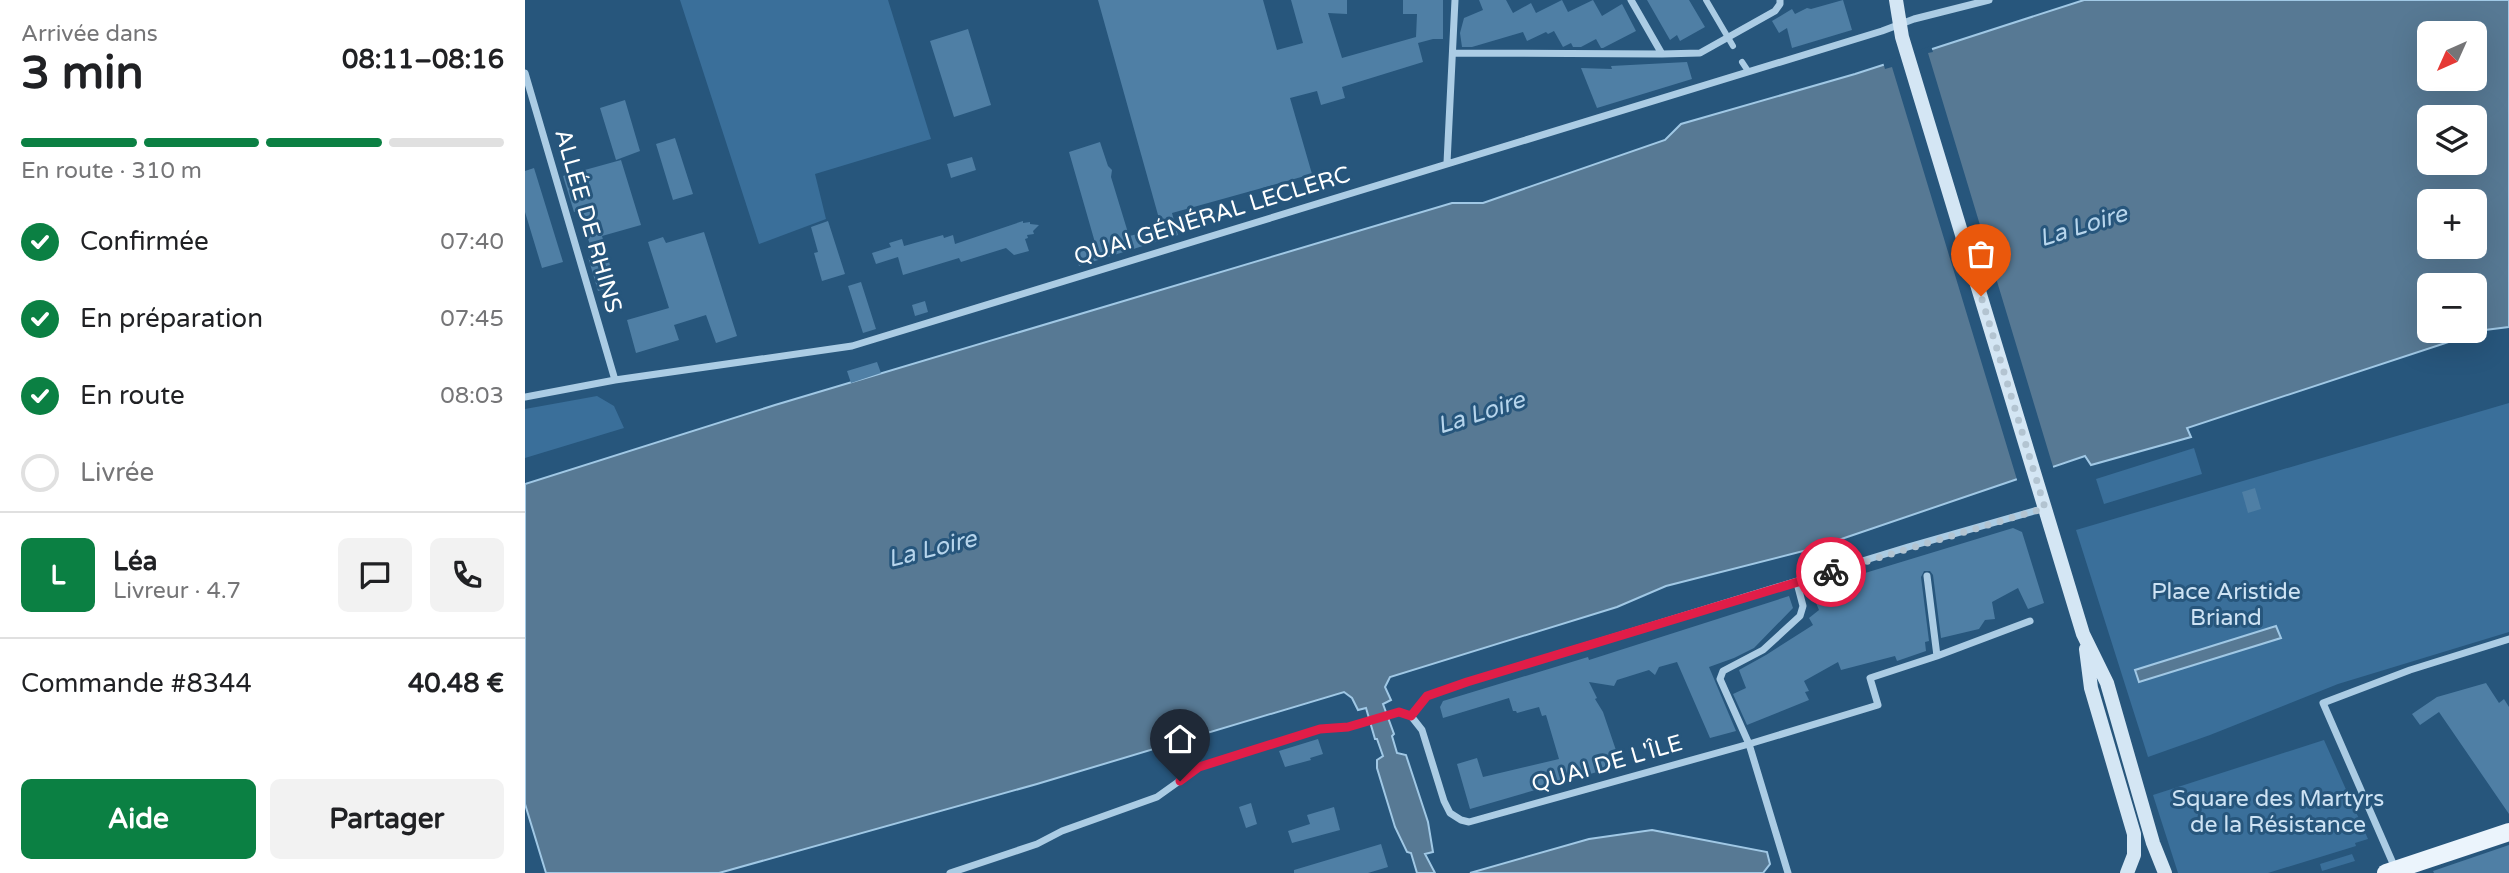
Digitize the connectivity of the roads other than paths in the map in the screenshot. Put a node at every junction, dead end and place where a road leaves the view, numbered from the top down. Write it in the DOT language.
graph roads {
  1 [pos="1455,0"];
  2 [pos="1631,0"];
  3 [pos="1706,0"];
  4 [pos="1780,0"];
  5 [pos="1896,0"];
  6 [pos="1989,0"];
  7 [pos="1901,31"];
  8 [pos="1728,37"];
  9 [pos="1733,46"];
  10 [pos="1454,53"];
  11 [pos="1663,54"];
  12 [pos="1742,62"];
  13 [pos="1748,71"];
  14 [pos="525,73"];
  15 [pos="1447,163"];
  16 [pos="615,380"];
  17 [pos="525,397"];
  18 [pos="2045,508"];
  19 [pos="1927,576"];
  20 [pos="1797,583"];
  21 [pos="2030,621"];
  22 [pos="2083,634"];
  23 [pos="2509,639"];
  24 [pos="1937,656"];
  25 [pos="1411,716"];
  26 [pos="1749,744"];
  27 [pos="2509,831"];
  28 [pos="2153,843"];
  29 [pos="2393,872"];
  30 [pos="950,873"];
  31 [pos="1788,873"];
  32 [pos="2127,873"];
  33 [pos="2152,873"];
  34 [pos="2165,873"];
  1 -- 10 [label="street"];
  2 -- 11 [label="street"];
  3 -- 8 [label="street"];
  4 -- 8 [label="street"];
  5 -- 7 [label="main road"];
  6 -- 7 [label="street, QUAI GÉNÉRAL LECLERC"];
  7 -- 13 [label="street, QUAI GÉNÉRAL LECLERC"];
  7 -- 18 [label="main road"];
  8 -- 9 [label="street"];
  8 -- 11 [label="street"];
  10 -- 11 [label="street"];
  10 -- 15 [label="street"];
  12 -- 13 [label="street"];
  13 -- 15 [label="street, QUAI GÉNÉRAL LECLERC"];
  14 -- 16 [label="street, ALLÉE DE RHINS"];
  15 -- 16 [label="street, QUAI GÉNÉRAL LECLERC"];
  16 -- 17 [label="street, QUAI GÉNÉRAL LECLERC"];
  18 -- 20 [label="street"];
  18 -- 22 [label="main road"];
  19 -- 24 [label="street"];
  20 -- 25 [label="street"];
  20 -- 26 [label="street"];
  21 -- 24 [label="street"];
  22 -- 28 [label="main road"];
  22 -- 32 [label="main road"];
  23 -- 29 [label="street"];
  24 -- 26 [label="street, QUAI DE L'ÎLE"];
  25 -- 26 [label="street, QUAI DE L'ÎLE"];
  25 -- 30 [label="street"];
  26 -- 31 [label="street"];
  27 -- 29 [label="main road"];
  28 -- 33 [label="main road"];
  28 -- 34 [label="main road"];
}
